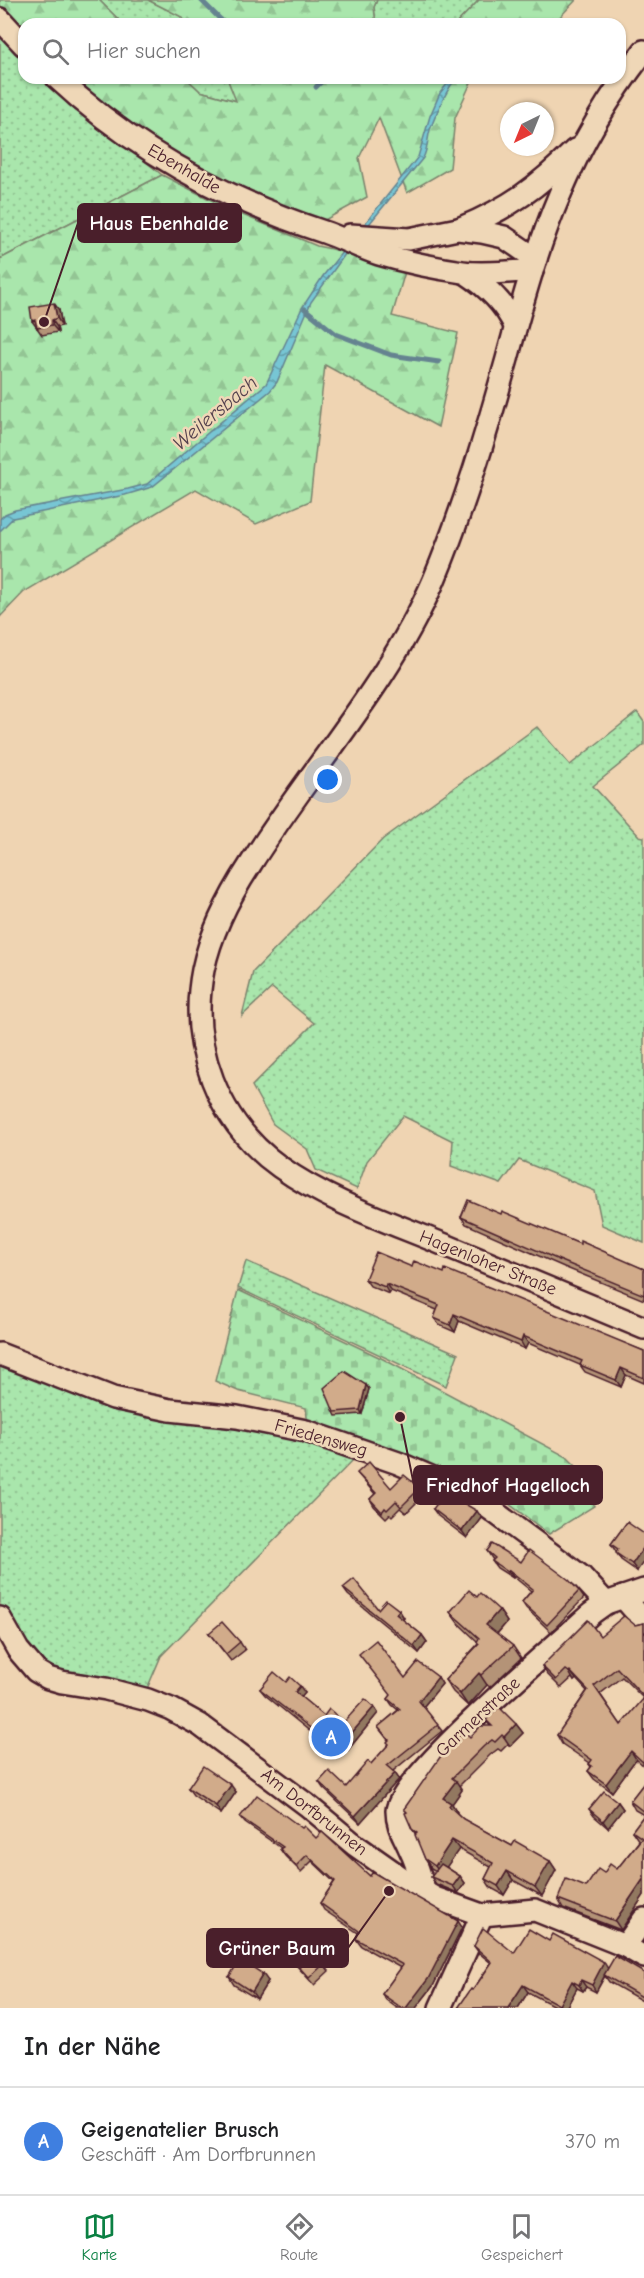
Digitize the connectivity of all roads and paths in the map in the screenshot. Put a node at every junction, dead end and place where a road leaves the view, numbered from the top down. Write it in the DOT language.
graph roads {
  1 [pos="0,19"];
  2 [pos="18,38"];
  3 [pos="644,51"];
  4 [pos="626,76"];
  5 [pos="64,84"];
  6 [pos="620,84"];
  7 [pos="588,137"];
  8 [pos="458,229"];
  9 [pos="325,232"];
  10 [pos="534,265"];
  11 [pos="466,273"];
  12 [pos="515,326"];
  13 [pos="644,1328"];
  14 [pos="0,1354"];
  15 [pos="644,1590"];
  16 [pos="615,1600"];
  17 [pos="0,1618"];
  18 [pos="644,1621"];
  19 [pos="425,1893"];
  20 [pos="482,1915"];
  21 [pos="644,1919"];
  22 [pos="625,1946"];
  23 [pos="644,1958"];
  24 [pos="440,2008"];
  1 -- 2 [label="street"];
  3 -- 4 [label="street"];
  5 -- 9 [label="street, Ebenhalde"];
  6 -- 7 [label="street"];
  7 -- 8 [label="street"];
  7 -- 10 [label="street, Hagenloher Straße"];
  8 -- 9 [label="street, Ebenhalde"];
  8 -- 10 [label="street, Ebenhalde"];
  9 -- 11 [label="street, Ebenhalde"];
  10 -- 11 [label="street, Ebenhalde"];
  10 -- 12 [label="street, Hagenloher Straße"];
  11 -- 12 [label="street"];
  12 -- 13 [label="street, Hagenloher Straße"];
  14 -- 16 [label="street, Friedensweg"];
  15 -- 16 [label="street, Garmerstraße"];
  16 -- 18 [label="street, Friedensweg"];
  16 -- 19 [label="street, Garmerstraße"];
  17 -- 19 [label="street, Am Dorfbrunnen"];
  19 -- 20 [label="street, Am Dorfbrunnen"];
  20 -- 22 [label="street, Am Dorfbrunnen"];
  20 -- 24 [label="street"];
  21 -- 22 [label="street"];
  22 -- 23 [label="street, Am Dorfbrunnen"];
}
